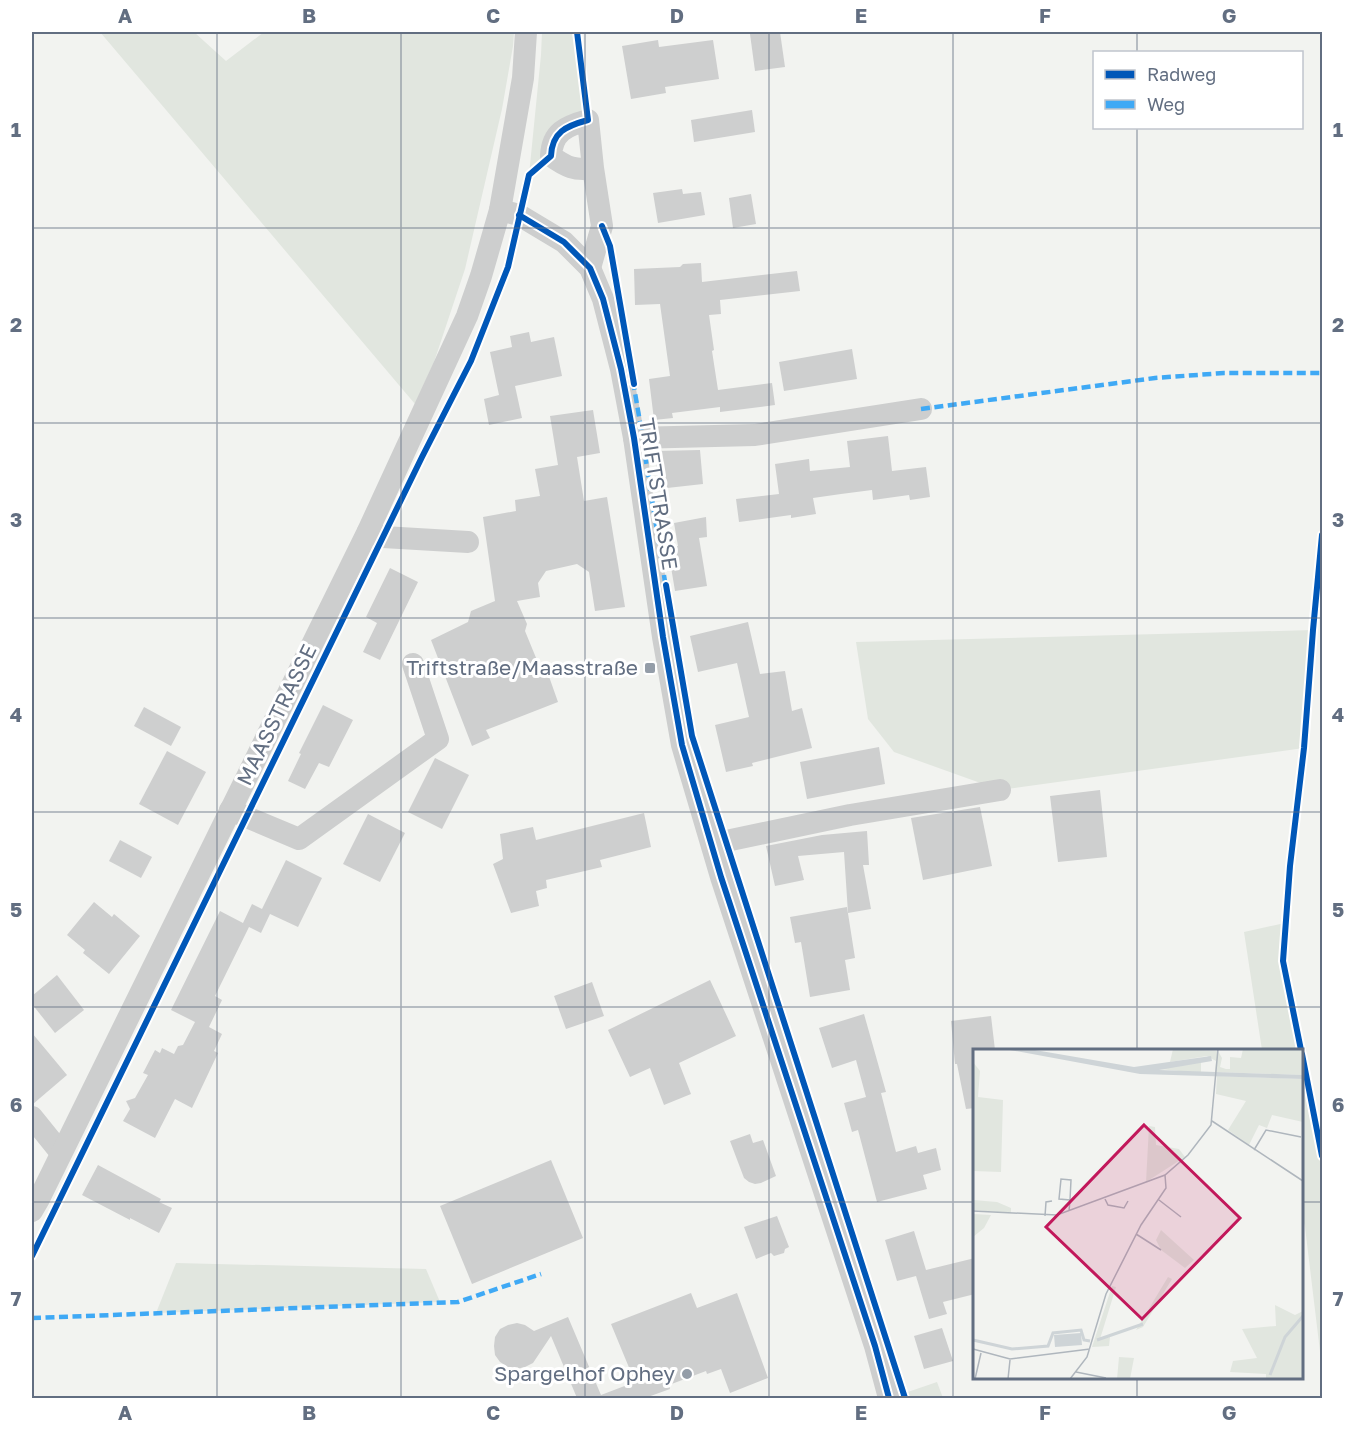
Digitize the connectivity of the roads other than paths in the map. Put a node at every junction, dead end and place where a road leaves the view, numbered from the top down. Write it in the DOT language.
graph roads {
  1 [pos="526,32"];
  2 [pos="593,168"];
  3 [pos="500,210"];
  4 [pos="590,268"];
  5 [pos="921,409"];
  6 [pos="634,438"];
  7 [pos="368,531"];
  8 [pos="468,542"];
  9 [pos="413,664"];
  10 [pos="1000,790"];
  11 [pos="230,810"];
  12 [pos="711,844"];
  13 [pos="32,1117"];
  14 [pos="61,1153"];
  15 [pos="32,1211"];
  16 [pos="889,1398"];
  1 -- 3 [label="street"];
  2 -- 4 [label="street"];
  3 -- 4 [label="street, TRIFTSTRASSE"];
  3 -- 7 [label="street, MAASSTRASSE"];
  4 -- 6 [label="street, TRIFTSTRASSE"];
  5 -- 6 [label="street, TRIFTSTRASSE"];
  6 -- 12 [label="street, TRIFTSTRASSE"];
  7 -- 8 [label="street"];
  7 -- 11 [label="street, MAASSTRASSE"];
  9 -- 11 [label="street"];
  10 -- 12 [label="street"];
  11 -- 14 [label="street, MAASSTRASSE"];
  12 -- 16 [label="street, TRIFTSTRASSE"];
  13 -- 14 [label="street"];
  14 -- 15 [label="street, MAASSTRASSE"];
}
